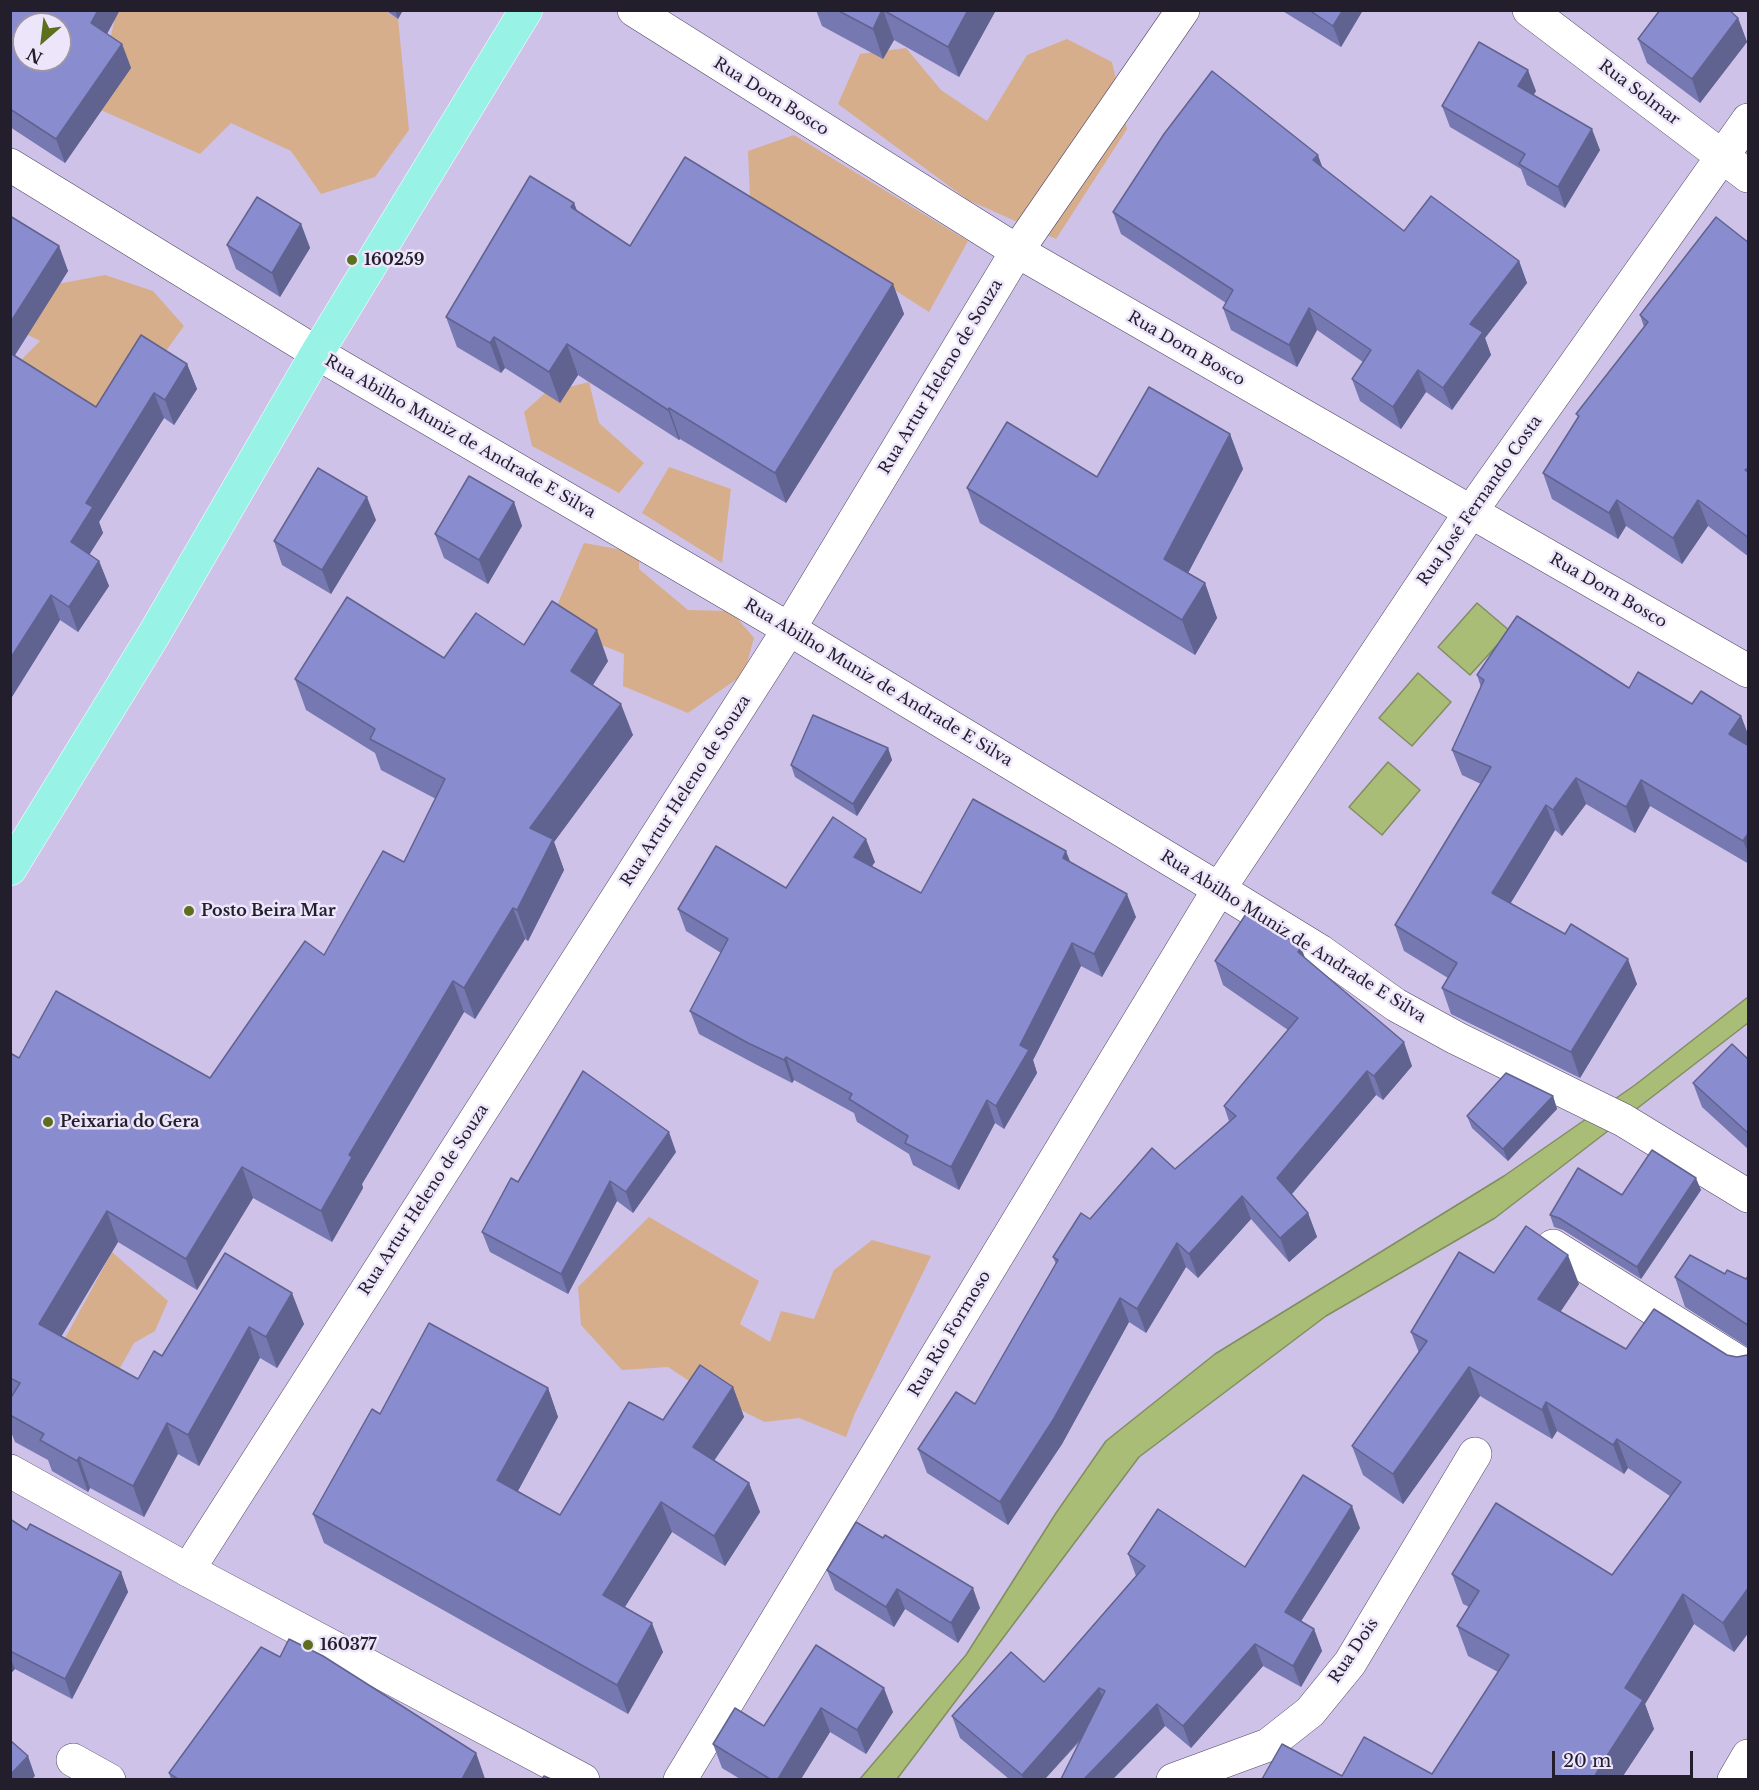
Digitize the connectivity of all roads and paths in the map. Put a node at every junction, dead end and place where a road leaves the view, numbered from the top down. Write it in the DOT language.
graph roads {
  1 [pos="526,10"];
  2 [pos="634,10"];
  3 [pos="1184,10"];
  4 [pos="1529,10"];
  5 [pos="1749,120"];
  6 [pos="1722,156"];
  7 [pos="10,165"];
  8 [pos="1749,176"];
  9 [pos="1017,251"];
  10 [pos="316,353"];
  11 [pos="1470,513"];
  12 [pos="789,629"];
  13 [pos="1749,671"];
  14 [pos="10,869"];
  15 [pos="1219,889"];
  16 [pos="1749,1196"];
  17 [pos="1553,1246"];
  18 [pos="1749,1368"];
  19 [pos="1475,1454"];
  20 [pos="10,1472"];
  21 [pos="188,1570"];
  22 [pos="1749,1756"];
  23 [pos="73,1760"];
  24 [pos="109,1779"];
  25 [pos="583,1779"];
  26 [pos="680,1779"];
  27 [pos="1173,1779"];
  28 [pos="1734,1779"];
  1 -- 10 [label="main road"];
  2 -- 9 [label="street, Rua Dom Bosco"];
  3 -- 9 [label="street, Rua Artur Heleno de Souza"];
  4 -- 6 [label="street, Rua Solmar"];
  5 -- 6 [label="street, Rua José Fernando Costa"];
  6 -- 8 [label="street, Rua Solmar"];
  6 -- 11 [label="street, Rua José Fernando Costa"];
  7 -- 10 [label="street, Rua Abilho Muniz de Andrade E Silva"];
  9 -- 11 [label="street, Rua Dom Bosco"];
  9 -- 12 [label="street, Rua Artur Heleno de Souza"];
  10 -- 12 [label="street, Rua Abilho Muniz de Andrade E Silva"];
  10 -- 14 [label="main road"];
  11 -- 13 [label="street, Rua Dom Bosco"];
  11 -- 15 [label="street, Rua José Fernando Costa"];
  12 -- 15 [label="street, Rua Abilho Muniz de Andrade E Silva"];
  12 -- 21 [label="street, Rua Artur Heleno de Souza"];
  15 -- 16 [label="street, Rua Abilho Muniz de Andrade E Silva"];
  15 -- 26 [label="street, Rua Rio Formoso"];
  17 -- 18 [label="street"];
  19 -- 27 [label="street, Rua Dois"];
  20 -- 21 [label="street"];
  21 -- 25 [label="street"];
  22 -- 28 [label="street"];
  23 -- 24 [label="street"];
}
